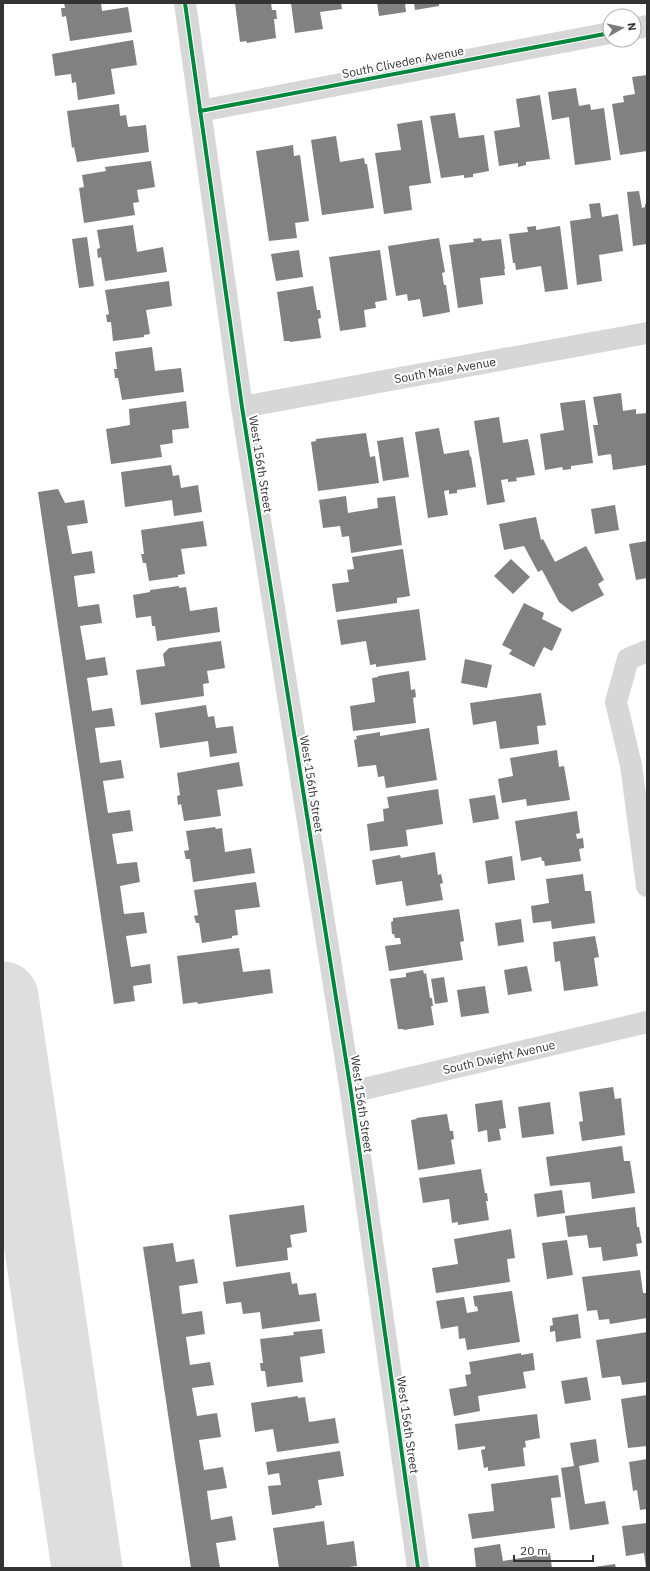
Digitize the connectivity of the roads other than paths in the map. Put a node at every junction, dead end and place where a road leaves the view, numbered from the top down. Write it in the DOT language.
graph roads {
  1 [pos="185,3"];
  2 [pos="602,35"];
  3 [pos="200,111"];
  4 [pos="647,333"];
  5 [pos="242,407"];
  6 [pos="637,655"];
  7 [pos="647,886"];
  8 [pos="647,1022"];
  9 [pos="351,1092"];
  10 [pos="418,1568"];
  1 -- 3 [label="street, West 156th Street"];
  2 -- 3 [label="street, South Cliveden Avenue"];
  3 -- 5 [label="street, West 156th Street"];
  4 -- 5 [label="street, South Maie Avenue"];
  5 -- 9 [label="street, West 156th Street"];
  6 -- 7 [label="street"];
  8 -- 9 [label="street, South Dwight Avenue"];
  9 -- 10 [label="street, West 156th Street"];
}
